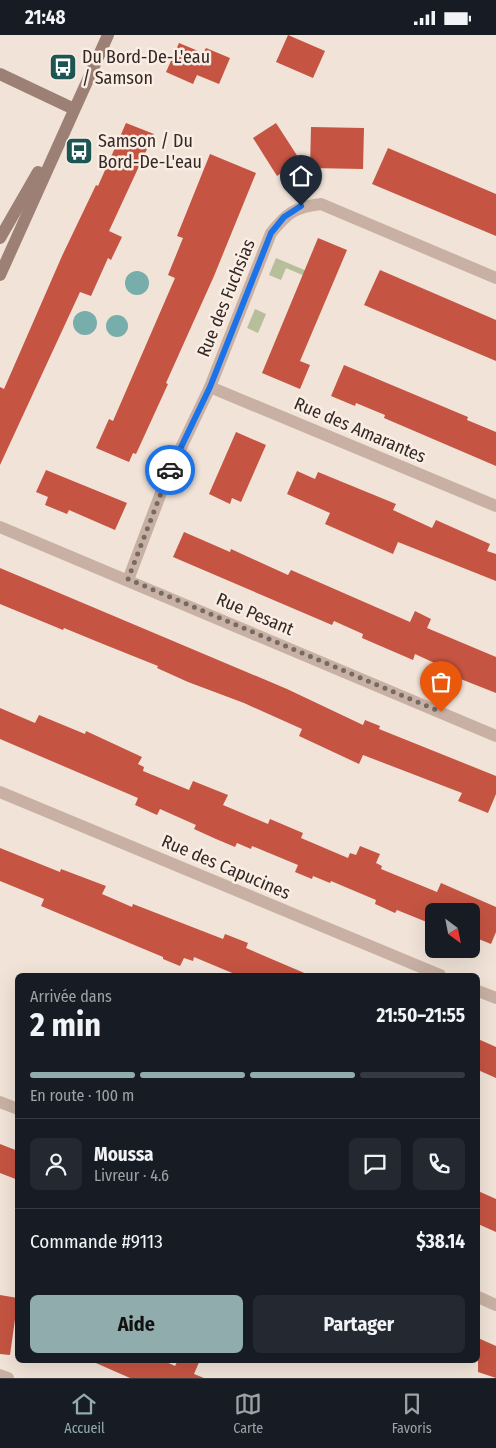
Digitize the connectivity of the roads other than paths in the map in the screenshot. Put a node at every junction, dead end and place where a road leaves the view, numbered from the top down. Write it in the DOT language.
graph roads {
  1 [pos="108,35"];
  2 [pos="0,74"];
  3 [pos="74,109"];
  4 [pos="0,238"];
  5 [pos="0,275"];
  6 [pos="496,278"];
  7 [pos="210,387"];
  8 [pos="496,506"];
  9 [pos="0,527"];
  10 [pos="128,579"];
  11 [pos="496,736"];
  12 [pos="0,792"];
  13 [pos="435,973"];
  14 [pos="480,992"];
  15 [pos="496,999"];
  16 [pos="0,1102"];
  17 [pos="15,1108"];
  18 [pos="480,1298"];
  19 [pos="496,1305"];
  20 [pos="0,1375"];
  21 [pos="8,1378"];
  1 -- 3 [label="street"];
  2 -- 3 [label="street"];
  3 -- 4 [label="street"];
  3 -- 5 [label="street"];
  6 -- 7 [label="street, Rue des Fuchsias"];
  7 -- 8 [label="street, Rue des Amarantes"];
  7 -- 10 [label="street, Rue des Fuchsias"];
  9 -- 10 [label="street, Rue Pesant"];
  10 -- 11 [label="street, Rue Pesant"];
  12 -- 13 [label="street, Rue des Capucines"];
  14 -- 15 [label="street"];
  16 -- 17 [label="street"];
  18 -- 19 [label="street"];
  20 -- 21 [label="street"];
}
